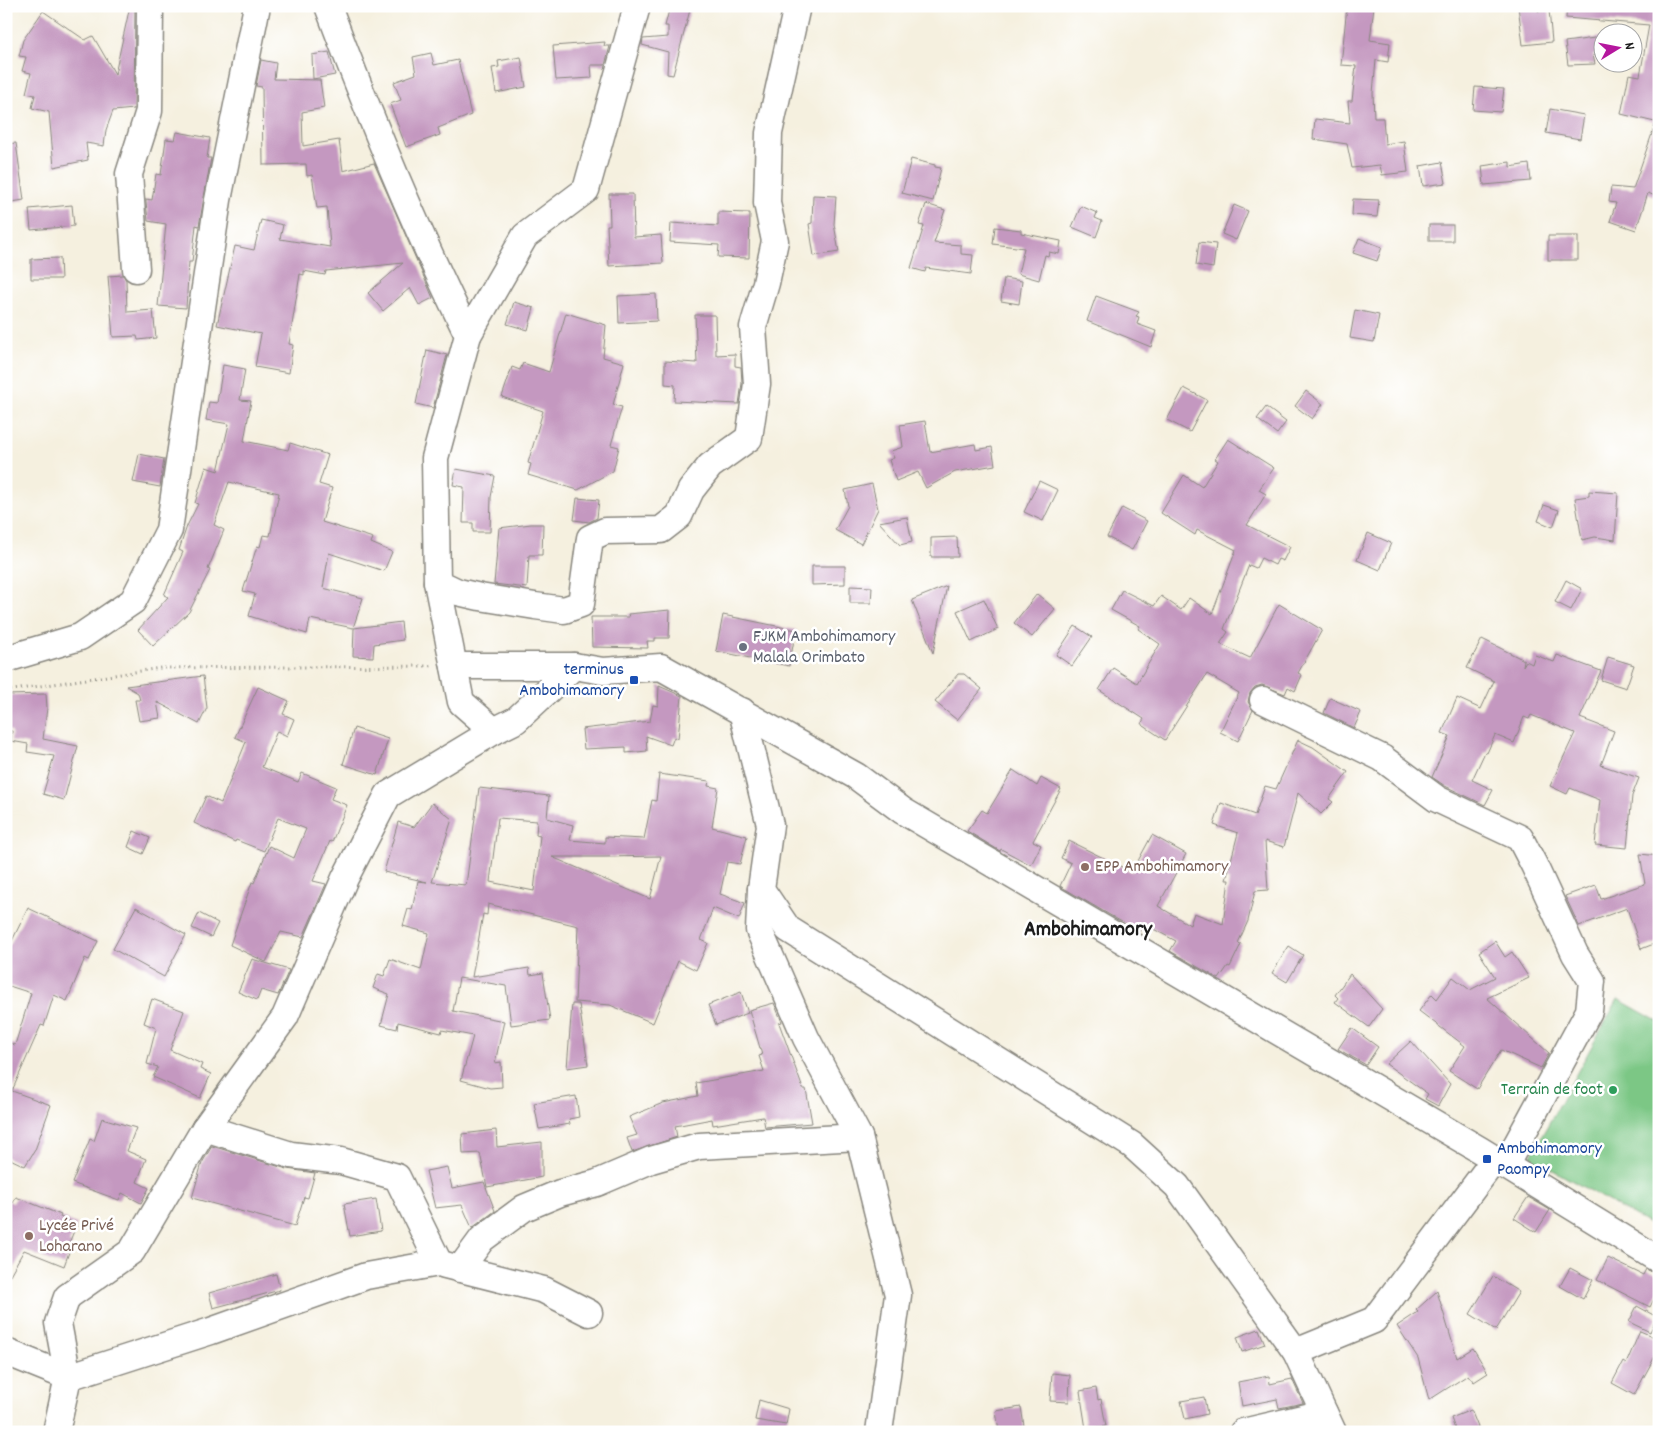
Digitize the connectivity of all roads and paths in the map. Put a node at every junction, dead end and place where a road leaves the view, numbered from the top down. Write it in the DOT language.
graph roads {
  1 [pos="150,6"];
  2 [pos="256,6"];
  3 [pos="328,6"];
  4 [pos="637,6"];
  5 [pos="797,6"];
  6 [pos="136,269"];
  7 [pos="468,334"];
  8 [pos="437,582"];
  9 [pos="6,659"];
  10 [pos="454,666"];
  11 [pos="574,666"];
  12 [pos="6,691"];
  13 [pos="1263,700"];
  14 [pos="742,711"];
  15 [pos="494,731"];
  16 [pos="761,889"];
  17 [pos="205,1128"];
  18 [pos="859,1137"];
  19 [pos="1500,1162"];
  20 [pos="1659,1260"];
  21 [pos="450,1266"];
  22 [pos="589,1313"];
  23 [pos="6,1352"];
  24 [pos="1296,1352"];
  25 [pos="68,1377"];
  26 [pos="1328,1422"];
  27 [pos="56,1432"];
  28 [pos="879,1432"];
  29 [pos="1243,1432"];
  1 -- 6 [label="street"];
  2 -- 9 [label="street"];
  3 -- 7 [label="street"];
  4 -- 7 [label="street"];
  5 -- 8 [label="street"];
  7 -- 8 [label="street"];
  8 -- 10 [label="street"];
  10 -- 11 [label="street"];
  10 -- 12 [label="path"];
  10 -- 15 [label="street"];
  11 -- 14 [label="street"];
  11 -- 15 [label="street"];
  13 -- 19 [label="street"];
  14 -- 16 [label="street"];
  14 -- 19 [label="street"];
  15 -- 17 [label="street"];
  16 -- 18 [label="street"];
  16 -- 24 [label="street"];
  17 -- 21 [label="street"];
  17 -- 25 [label="street"];
  18 -- 21 [label="street"];
  18 -- 28 [label="street"];
  19 -- 20 [label="street"];
  19 -- 24 [label="street"];
  21 -- 22 [label="street"];
  21 -- 25 [label="street"];
  23 -- 25 [label="street"];
  24 -- 26 [label="street"];
  25 -- 27 [label="street"];
  26 -- 29 [label="street"];
}
